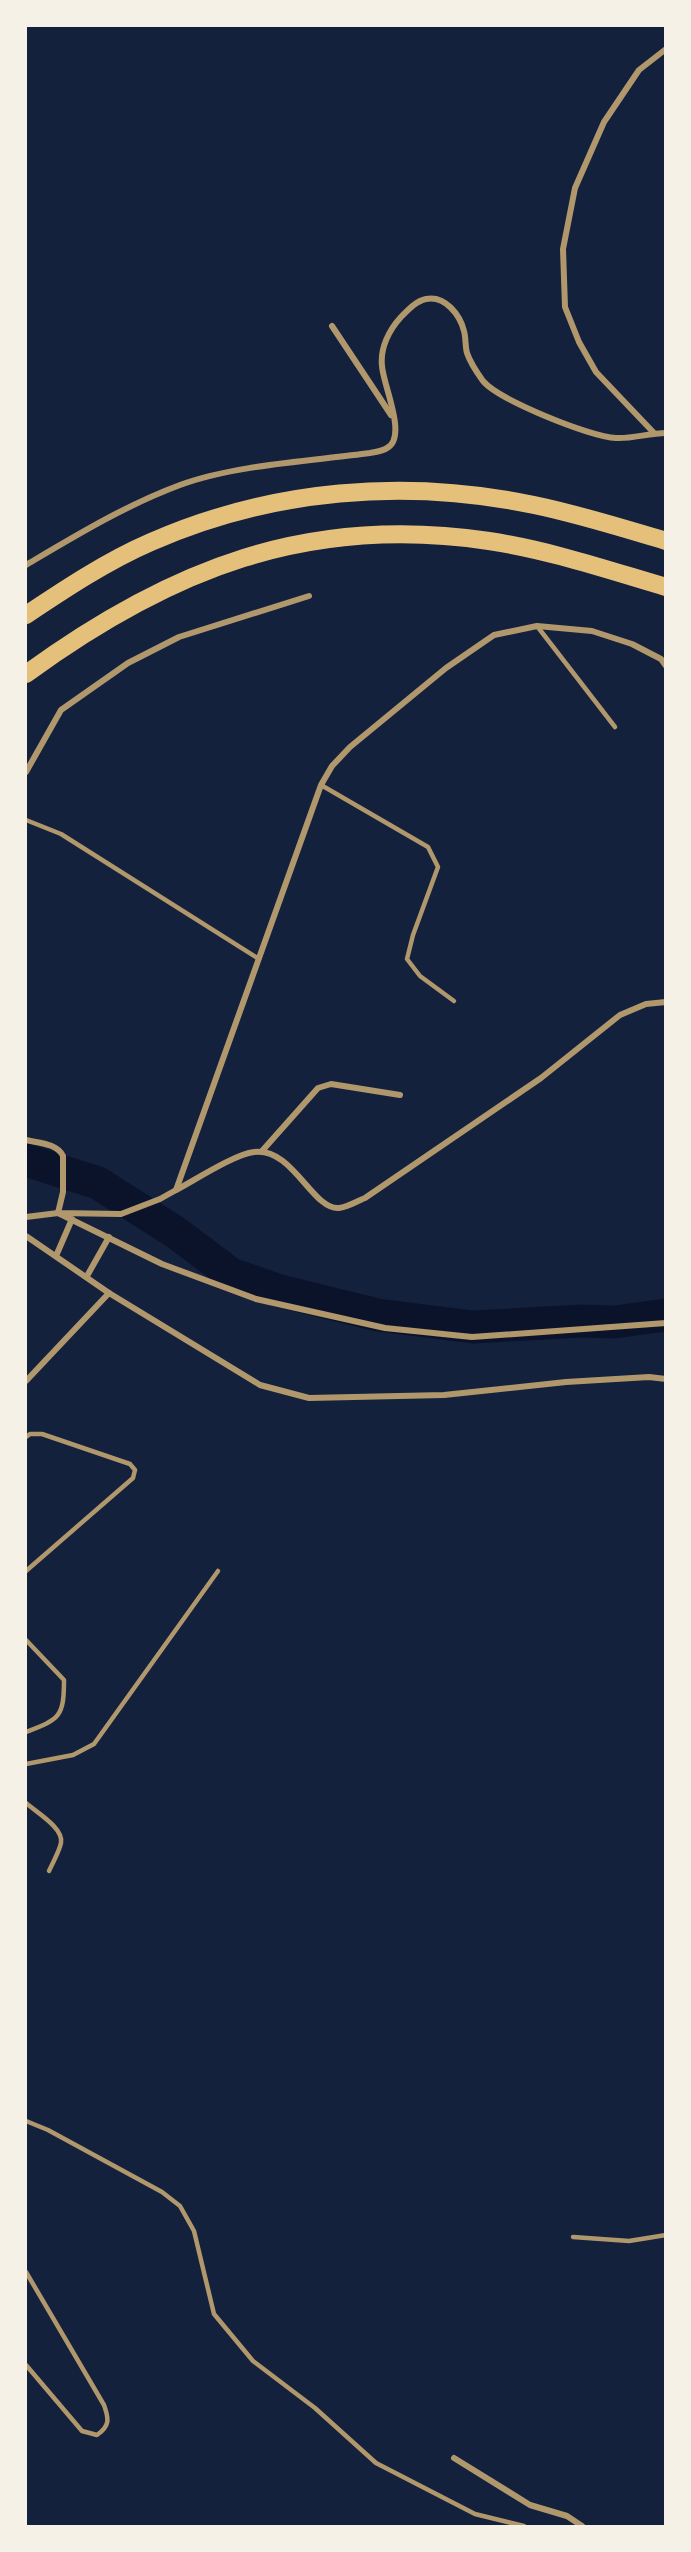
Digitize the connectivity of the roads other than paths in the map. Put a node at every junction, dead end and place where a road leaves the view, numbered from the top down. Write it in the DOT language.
graph roads {
  1 [pos="666,49"];
  2 [pos="332,326"];
  3 [pos="394,420"];
  4 [pos="654,433"];
  5 [pos="666,433"];
  6 [pos="666,541"];
  7 [pos="26,565"];
  8 [pos="666,587"];
  9 [pos="309,596"];
  10 [pos="26,615"];
  11 [pos="537,626"];
  12 [pos="666,666"];
  13 [pos="26,674"];
  14 [pos="615,728"];
  15 [pos="26,772"];
  16 [pos="321,786"];
  17 [pos="26,820"];
  18 [pos="259,959"];
  19 [pos="454,1000"];
  20 [pos="666,1002"];
  21 [pos="400,1095"];
  22 [pos="26,1140"];
  23 [pos="262,1151"];
  24 [pos="176,1190"];
  25 [pos="58,1213"];
  26 [pos="26,1217"];
  27 [pos="72,1219"];
  28 [pos="26,1236"];
  29 [pos="109,1238"];
  30 [pos="56,1256"];
  31 [pos="87,1276"];
  32 [pos="109,1293"];
  33 [pos="666,1323"];
  34 [pos="666,1379"];
  35 [pos="26,1381"];
  36 [pos="26,1437"];
  37 [pos="26,1571"];
  38 [pos="218,1571"];
  39 [pos="26,1640"];
  40 [pos="26,1732"];
  41 [pos="26,1764"];
  42 [pos="26,1803"];
  43 [pos="49,1871"];
  44 [pos="26,2121"];
  45 [pos="666,2235"];
  46 [pos="573,2237"];
  47 [pos="26,2272"];
  48 [pos="26,2365"];
  49 [pos="454,2458"];
  50 [pos="524,2526"];
  51 [pos="582,2526"];
  1 -- 4 [label="street"];
  2 -- 3 [label="street"];
  3 -- 4 [label="street"];
  3 -- 7 [label="street"];
  4 -- 5 [label="street"];
  6 -- 10 [label="highway"];
  8 -- 13 [label="highway"];
  9 -- 15 [label="street"];
  11 -- 12 [label="street"];
  11 -- 14 [label="lane"];
  11 -- 16 [label="street"];
  16 -- 18 [label="street"];
  16 -- 19 [label="lane"];
  17 -- 18 [label="lane"];
  18 -- 24 [label="street"];
  20 -- 23 [label="street"];
  21 -- 23 [label="street"];
  22 -- 25 [label="street"];
  23 -- 24 [label="street"];
  24 -- 25 [label="street"];
  25 -- 26 [label="street"];
  25 -- 27 [label="street"];
  27 -- 29 [label="street"];
  27 -- 30 [label="street"];
  28 -- 30 [label="street"];
  29 -- 31 [label="street"];
  29 -- 33 [label="street"];
  30 -- 31 [label="street"];
  31 -- 32 [label="street"];
  32 -- 34 [label="street"];
  32 -- 35 [label="street"];
  36 -- 37 [label="lane"];
  38 -- 41 [label="lane"];
  39 -- 40 [label="lane"];
  42 -- 43 [label="lane"];
  44 -- 50 [label="lane"];
  45 -- 46 [label="lane"];
  47 -- 48 [label="lane"];
  49 -- 51 [label="street"];
}
